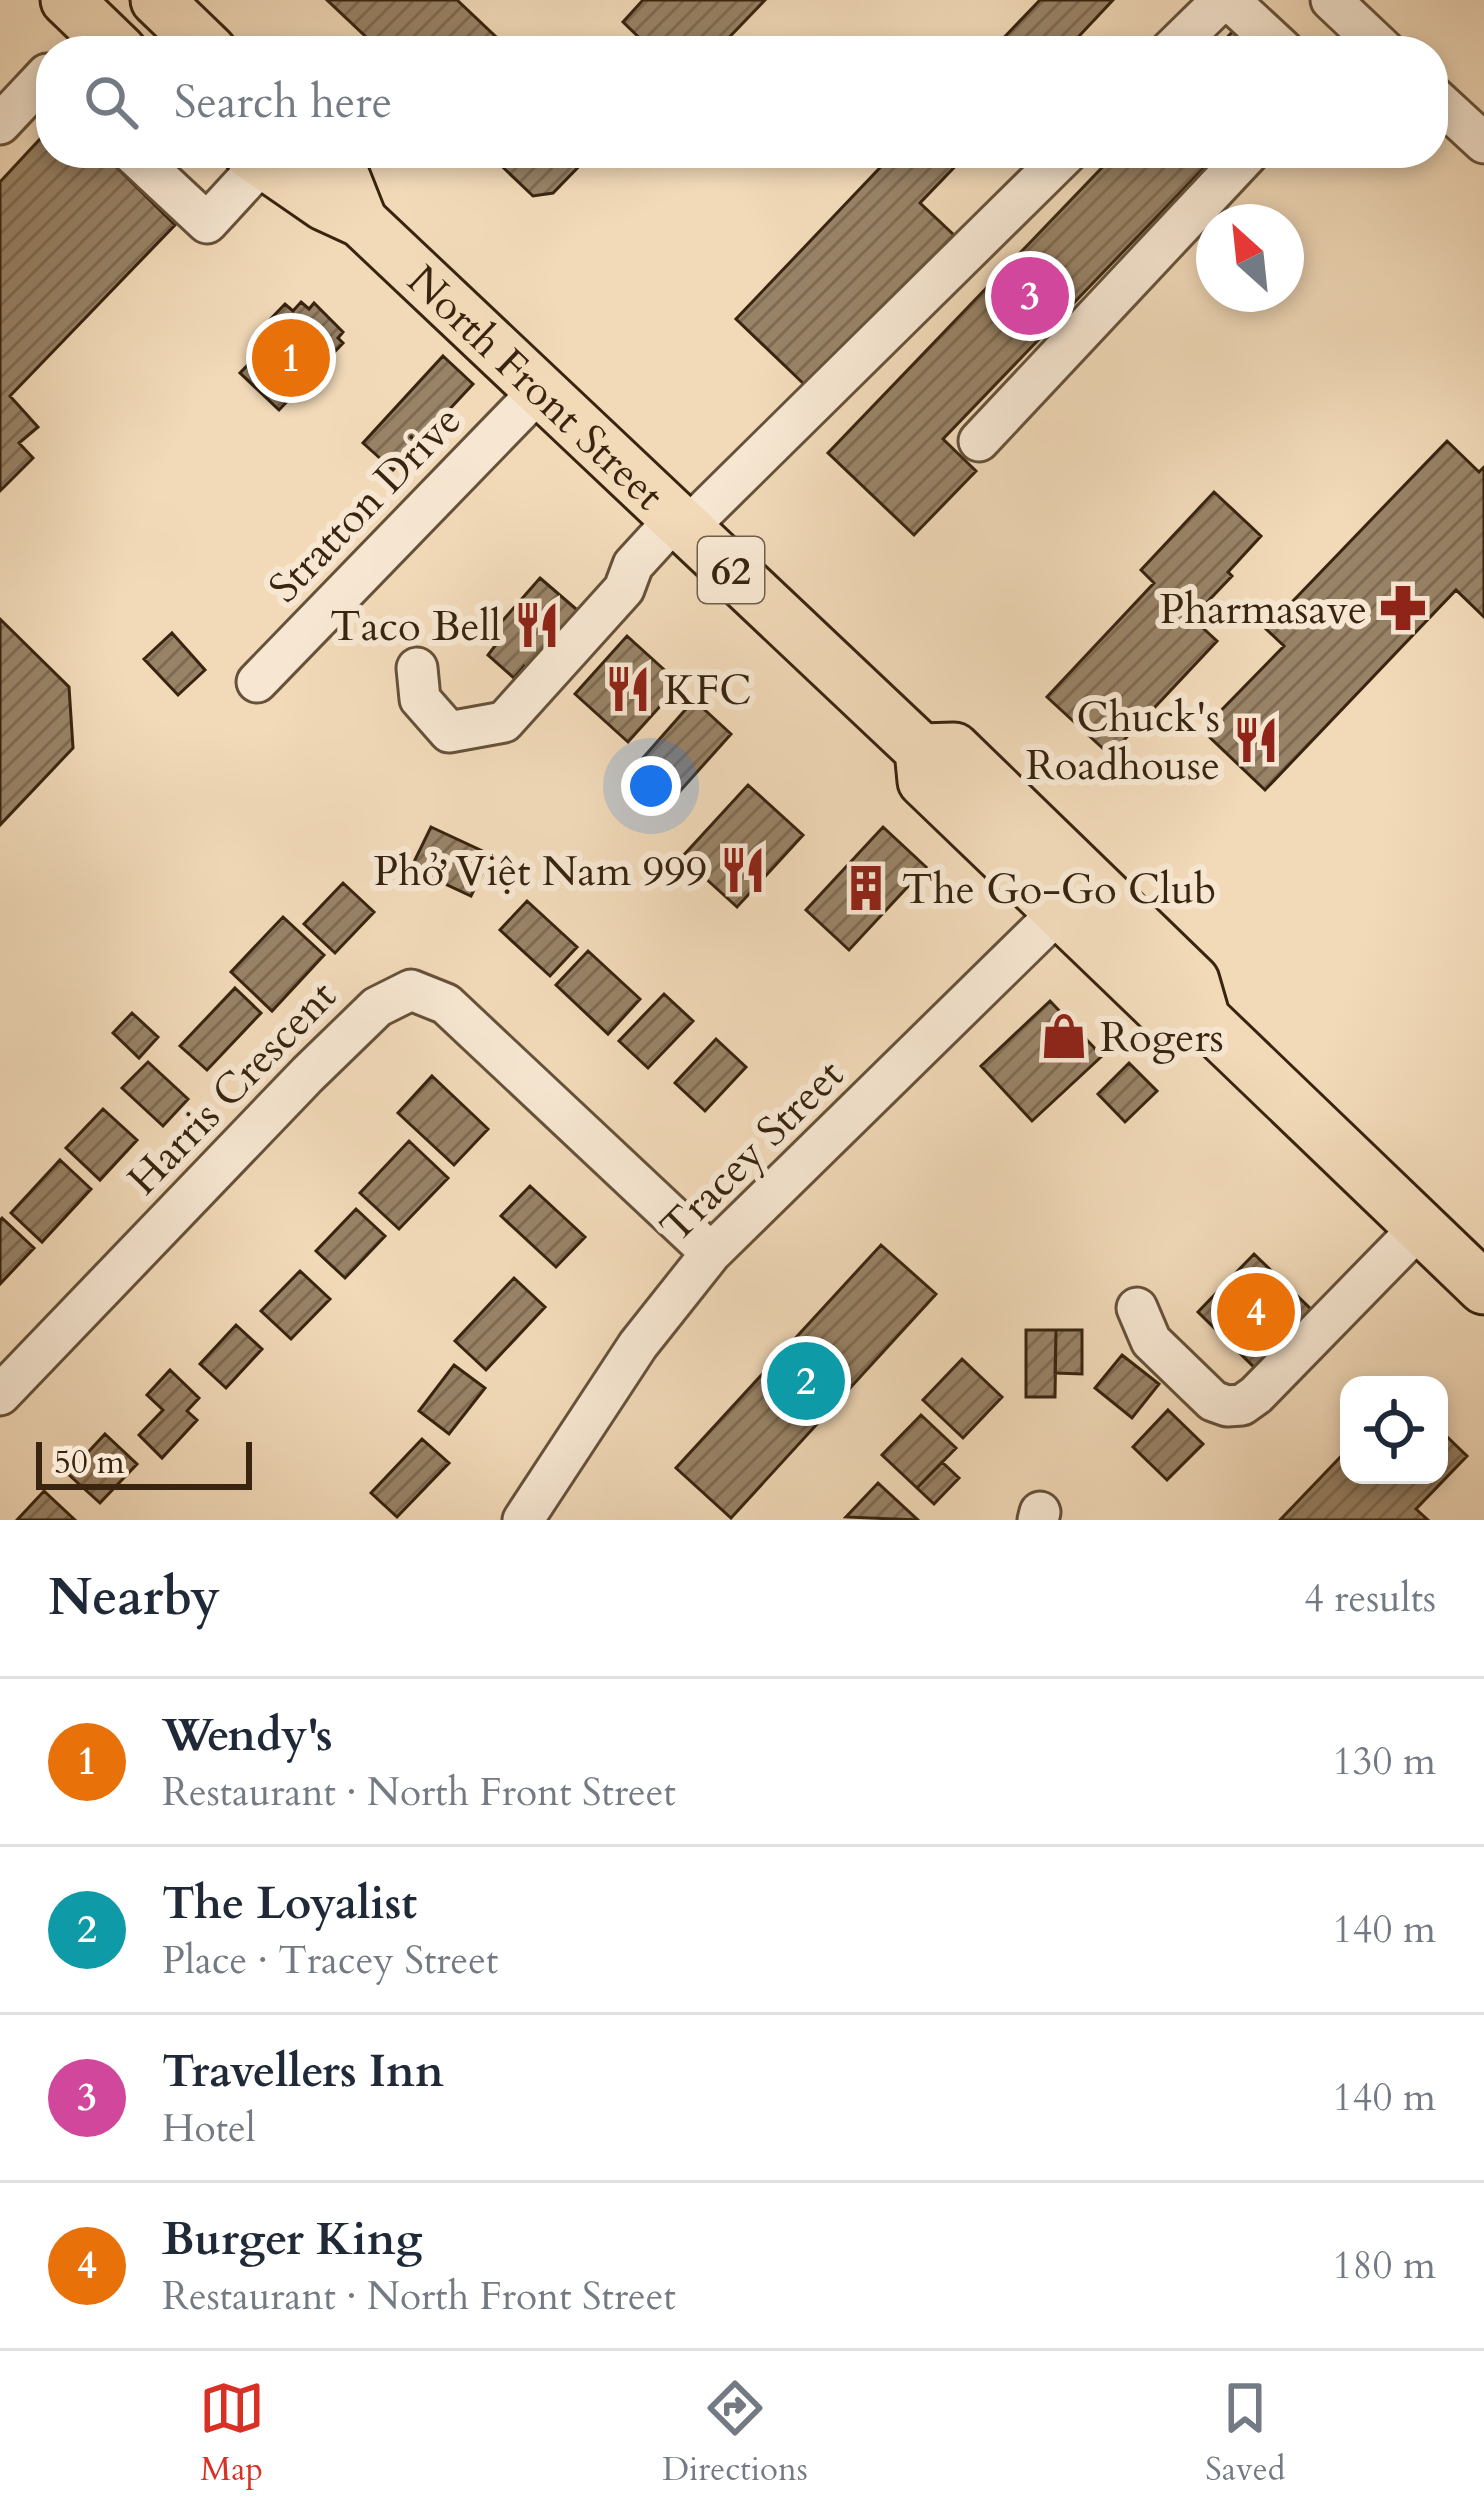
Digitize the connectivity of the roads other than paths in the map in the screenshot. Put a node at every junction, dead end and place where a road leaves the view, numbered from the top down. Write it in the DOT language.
graph roads {
  1 [pos="67,0"];
  2 [pos="158,0"];
  3 [pos="1226,0"];
  4 [pos="1330,0"];
  5 [pos="104,36"];
  6 [pos="195,36"];
  7 [pos="1186,36"];
  8 [pos="1267,36"];
  9 [pos="1358,36"];
  10 [pos="36,86"];
  11 [pos="1448,109"];
  12 [pos="0,124"];
  13 [pos="1484,143"];
  14 [pos="148,168"];
  15 [pos="248,168"];
  16 [pos="271,168"];
  17 [pos="333,168"];
  18 [pos="1051,168"];
  19 [pos="1235,168"];
  20 [pos="361,221"];
  21 [pos="540,390"];
  22 [pos="979,441"];
  23 [pos="681,523"];
  24 [pos="417,668"];
  25 [pos="257,682"];
  26 [pos="1074,897"];
  27 [pos="1420,1226"];
  28 [pos="711,1253"];
  29 [pos="1484,1288"];
  30 [pos="1137,1308"];
  31 [pos="0,1395"];
  32 [pos="523,1520"];
  1 -- 5 [label="main road"];
  2 -- 6 [label="main road"];
  3 -- 7 [label="street"];
  3 -- 8 [label="street"];
  4 -- 9 [label="street"];
  10 -- 12 [label="street"];
  11 -- 13 [label="street"];
  14 -- 15 [label="street"];
  16 -- 20 [label="main road, North Front Street / 62"];
  17 -- 20 [label="main road, North Front Street / 62"];
  18 -- 23 [label="street"];
  19 -- 22 [label="street"];
  20 -- 21 [label="main road, North Front Street / 62"];
  21 -- 23 [label="main road, North Front Street / 62"];
  21 -- 25 [label="street, Stratton Drive"];
  23 -- 24 [label="street"];
  23 -- 26 [label="main road, North Front Street / 62"];
  26 -- 27 [label="main road, North Front Street / 62"];
  26 -- 28 [label="street, Tracey Street"];
  27 -- 29 [label="main road, North Front Street / 62"];
  27 -- 30 [label="street"];
  28 -- 31 [label="street, Harris Crescent"];
  28 -- 32 [label="street, Tracey Street"];
}
